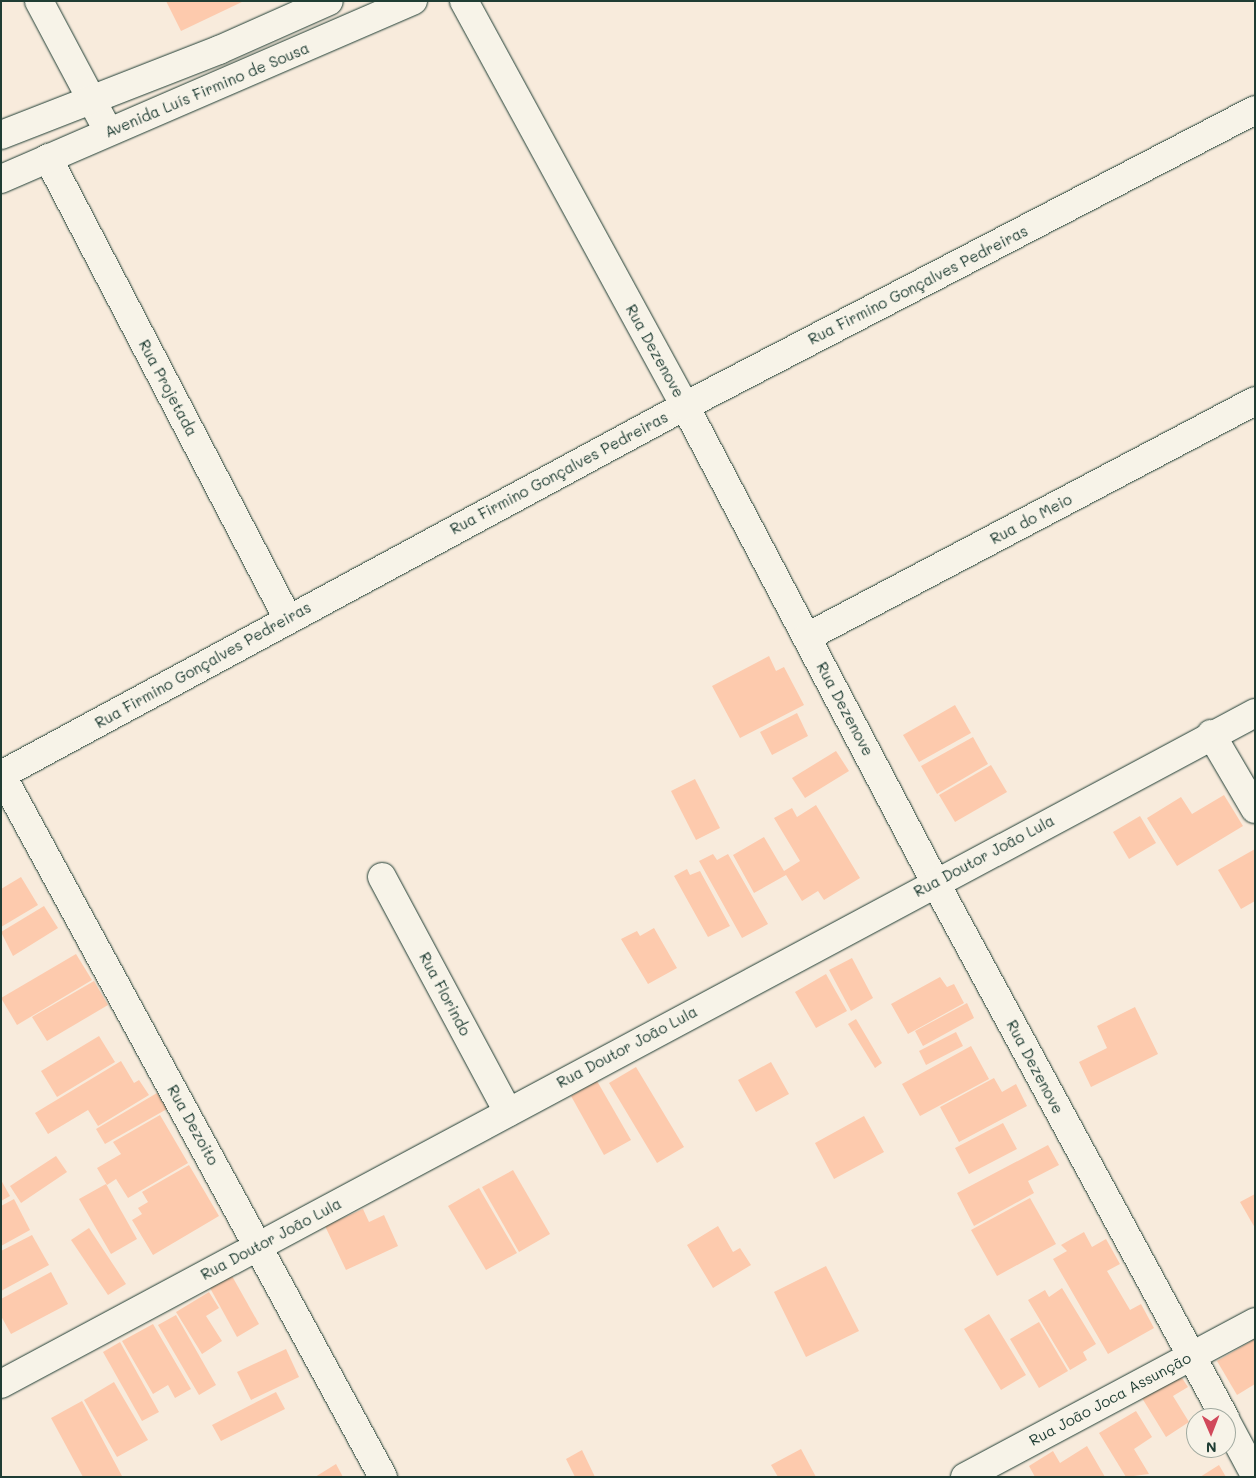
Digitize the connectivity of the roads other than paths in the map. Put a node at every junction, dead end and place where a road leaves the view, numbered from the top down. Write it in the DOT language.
graph roads {
  1 [pos="39,1"];
  2 [pos="329,1"];
  3 [pos="413,1"];
  4 [pos="464,1"];
  5 [pos="219,50"];
  6 [pos="238,79"];
  7 [pos="92,100"];
  8 [pos="1255,110"];
  9 [pos="108,131"];
  10 [pos="1,135"];
  11 [pos="48,158"];
  12 [pos="1,179"];
  13 [pos="1255,401"];
  14 [pos="685,406"];
  15 [pos="288,618"];
  16 [pos="807,637"];
  17 [pos="1255,712"];
  18 [pos="1211,734"];
  19 [pos="1,775"];
  20 [pos="1255,809"];
  21 [pos="382,877"];
  22 [pos="935,882"];
  23 [pos="508,1112"];
  24 [pos="258,1246"];
  25 [pos="1255,1322"];
  26 [pos="1191,1356"];
  27 [pos="2,1383"];
  28 [pos="1219,1408"];
  29 [pos="1236,1440"];
  30 [pos="1255,1475"];
  31 [pos="383,1477"];
  32 [pos="965,1477"];
  1 -- 7 [label="street"];
  2 -- 5 [label="street"];
  3 -- 6 [label="street, Avenida Luís Firmino de Sousa"];
  4 -- 14 [label="street, Rua Dezenove"];
  5 -- 6 [label="street"];
  5 -- 7 [label="street"];
  6 -- 9 [label="street, Avenida Luís Firmino de Sousa"];
  7 -- 9 [label="street"];
  7 -- 10 [label="street"];
  8 -- 14 [label="street, Rua Firmino Gonçalves Pedreiras"];
  9 -- 11 [label="street, Avenida Luís Firmino de Sousa"];
  11 -- 12 [label="street, Avenida Luís Firmino de Sousa"];
  11 -- 15 [label="street, Rua Projetada"];
  13 -- 16 [label="street, Rua do Meio"];
  14 -- 15 [label="street, Rua Firmino Gonçalves Pedreiras"];
  14 -- 16 [label="street, Rua Dezenove"];
  15 -- 19 [label="street, Rua Firmino Gonçalves Pedreiras"];
  16 -- 22 [label="street, Rua Dezenove"];
  17 -- 18 [label="street, Rua Doutor João Lula"];
  18 -- 20 [label="street"];
  18 -- 22 [label="street, Rua Doutor João Lula"];
  19 -- 24 [label="street, Rua Dezoito"];
  21 -- 23 [label="street, Rua Florindo"];
  22 -- 23 [label="street, Rua Doutor João Lula"];
  22 -- 26 [label="street, Rua Dezenove"];
  23 -- 24 [label="street, Rua Doutor João Lula"];
  24 -- 27 [label="street, Rua Doutor João Lula"];
  24 -- 31 [label="street, Rua Dezoito"];
  25 -- 26 [label="street, Rua João Joca Assunção"];
  26 -- 28 [label="street, Rua Dezenove"];
  26 -- 32 [label="street, Rua João Joca Assunção"];
  29 -- 30 [label="street, Rua Dezenove"];
}
